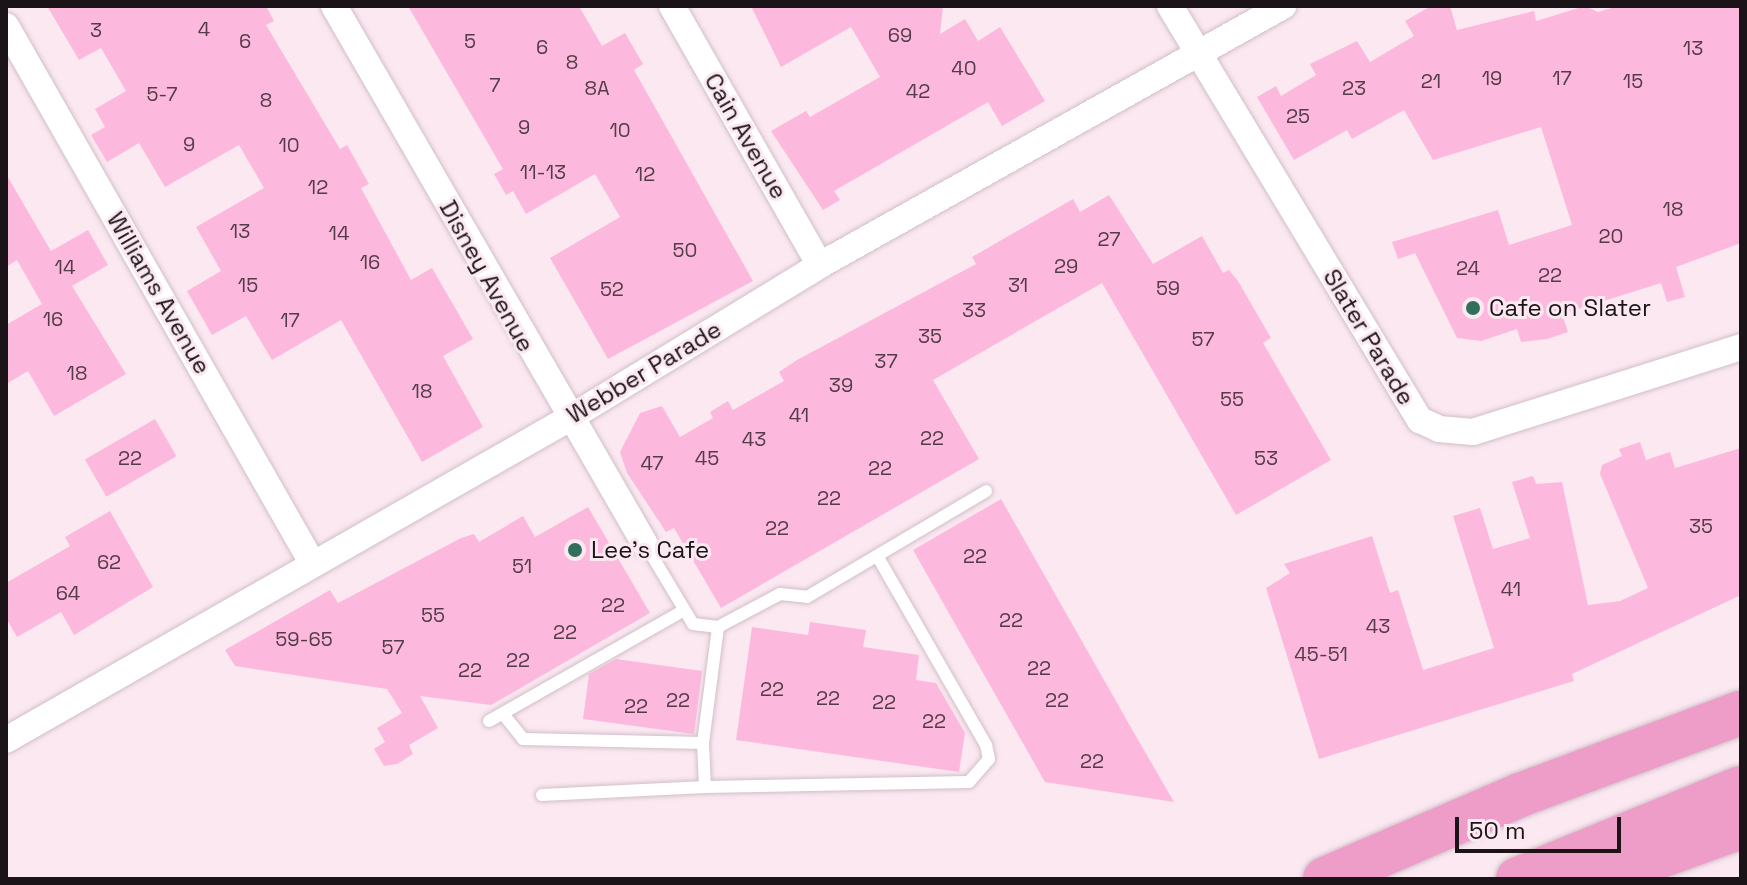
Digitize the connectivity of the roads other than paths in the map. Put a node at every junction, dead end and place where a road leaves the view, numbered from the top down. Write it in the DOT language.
graph roads {
  1 [pos="334,6"];
  2 [pos="672,6"];
  3 [pos="1170,6"];
  4 [pos="1283,6"];
  5 [pos="6,26"];
  6 [pos="1201,52"];
  7 [pos="820,265"];
  8 [pos="1741,347"];
  9 [pos="568,419"];
  10 [pos="986,491"];
  11 [pos="645,544"];
  12 [pos="878,557"];
  13 [pos="311,561"];
  14 [pos="684,610"];
  15 [pos="718,627"];
  16 [pos="1741,681"];
  17 [pos="1741,713"];
  18 [pos="503,714"];
  19 [pos="489,721"];
  20 [pos="6,740"];
  21 [pos="703,743"];
  22 [pos="705,787"];
  23 [pos="1741,788"];
  24 [pos="542,795"];
  25 [pos="1520,795"];
  26 [pos="1741,827"];
  27 [pos="1325,879"];
  28 [pos="1518,879"];
  29 [pos="1597,879"];
  1 -- 9 [label="street, Disney Avenue"];
  2 -- 7 [label="street, Cain Avenue"];
  3 -- 6 [label="street, Slater Parade"];
  4 -- 6 [label="street, Webber Parade"];
  5 -- 13 [label="street, Williams Avenue"];
  6 -- 7 [label="street, Webber Parade"];
  6 -- 8 [label="street, Slater Parade"];
  7 -- 9 [label="street, Webber Parade"];
  9 -- 11 [label="street, Disney Avenue"];
  9 -- 13 [label="street, Webber Parade"];
  10 -- 12 [label="lane"];
  11 -- 14 [label="lane"];
  12 -- 15 [label="lane"];
  12 -- 22 [label="lane"];
  13 -- 20 [label="street, Webber Parade"];
  14 -- 15 [label="lane"];
  14 -- 18 [label="lane"];
  15 -- 21 [label="lane"];
  16 -- 25 [label="highway"];
  17 -- 25 [label="highway"];
  18 -- 19 [label="lane"];
  18 -- 21 [label="lane"];
  21 -- 22 [label="lane"];
  22 -- 24 [label="lane"];
  23 -- 28 [label="highway"];
  25 -- 27 [label="highway"];
  26 -- 29 [label="highway"];
}
